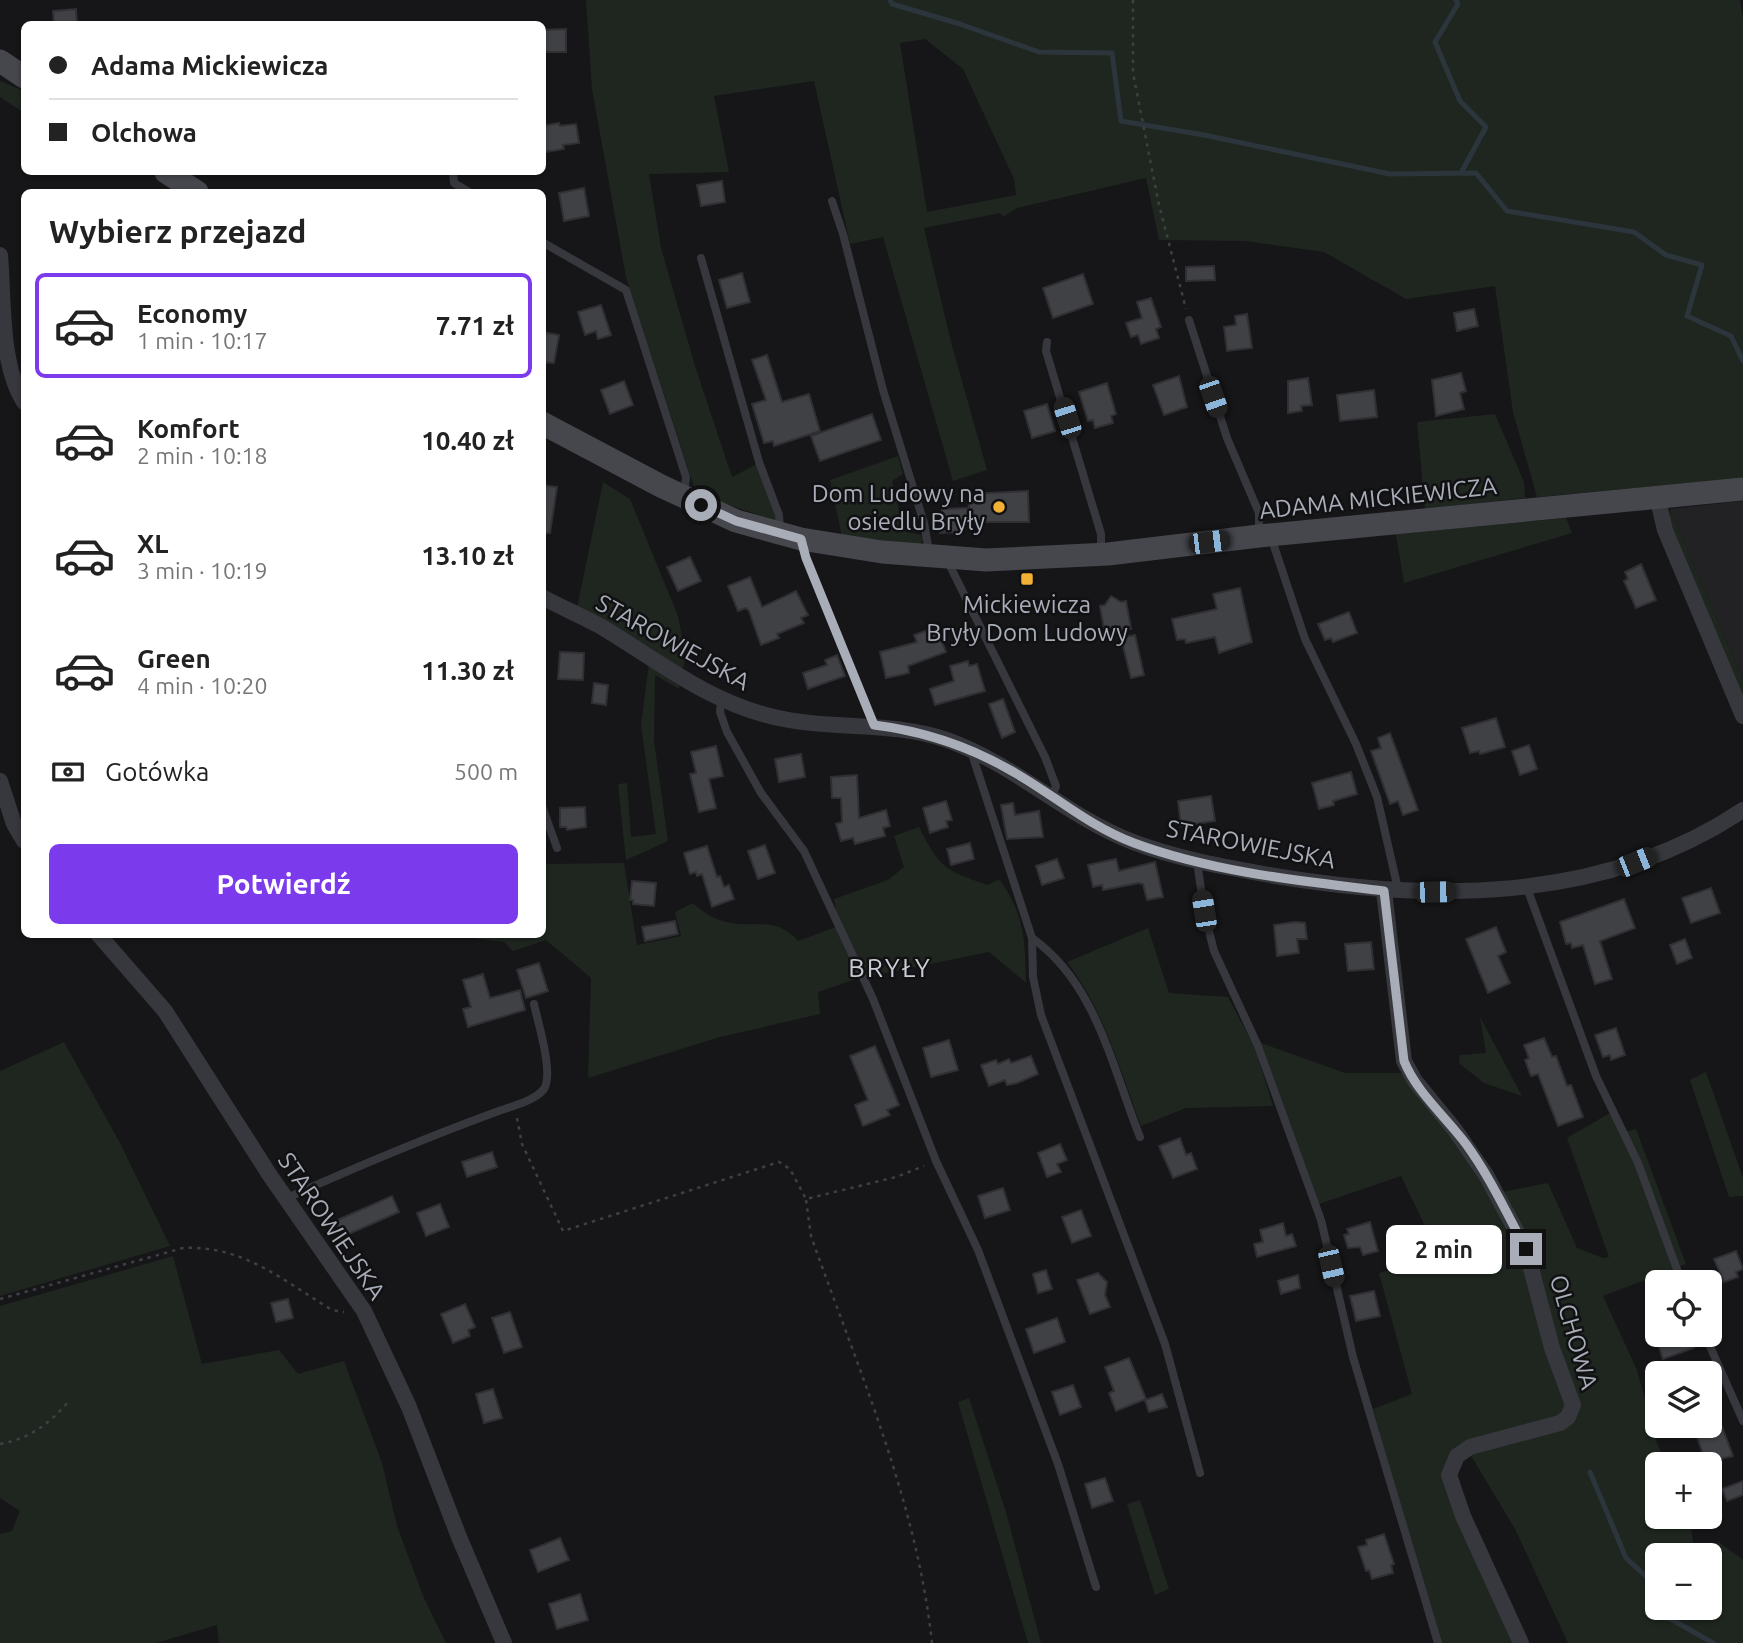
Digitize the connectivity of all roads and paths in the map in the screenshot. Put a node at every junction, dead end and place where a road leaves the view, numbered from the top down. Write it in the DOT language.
graph roads {
  1 [pos="1133,0"];
  2 [pos="0,61"];
  3 [pos="21,75"];
  4 [pos="171,175"];
  5 [pos="453,175"];
  6 [pos="192,189"];
  7 [pos="464,189"];
  8 [pos="832,201"];
  9 [pos="546,244"];
  10 [pos="0,255"];
  11 [pos="701,258"];
  12 [pos="1189,320"];
  13 [pos="1047,342"];
  14 [pos="5,386"];
  15 [pos="21,399"];
  16 [pos="546,425"];
  17 [pos="1743,489"];
  18 [pos="684,496"];
  19 [pos="1657,496"];
  20 [pos="1265,535"];
  21 [pos="791,536"];
  22 [pos="1101,554"];
  23 [pos="938,557"];
  24 [pos="546,599"];
  25 [pos="721,700"];
  26 [pos="1743,716"];
  27 [pos="874,725"];
  28 [pos="971,751"];
  29 [pos="0,781"];
  30 [pos="1052,797"];
  31 [pos="1743,810"];
  32 [pos="546,817"];
  33 [pos="21,836"];
  34 [pos="557,848"];
  35 [pos="1197,861"];
  36 [pos="1527,888"];
  37 [pos="1391,891"];
  38 [pos="101,938"];
  39 [pos="1032,938"];
  40 [pos="534,1004"];
  41 [pos="514,1105"];
  42 [pos="1140,1137"];
  43 [pos="936,1161"];
  44 [pos="287,1198"];
  45 [pos="806,1199"];
  46 [pos="1677,1270"];
  47 [pos="0,1299"];
  48 [pos="365,1311"];
  49 [pos="1710,1347"];
  50 [pos="69,1401"];
  51 [pos="1743,1421"];
  52 [pos="0,1444"];
  53 [pos="1200,1473"];
  54 [pos="1096,1587"];
  55 [pos="504,1643"];
  56 [pos="932,1643"];
  57 [pos="1438,1643"];
  58 [pos="1521,1643"];
  1 -- 12 [label="path"];
  2 -- 3 [label="street"];
  4 -- 6 [label="street"];
  5 -- 7 [label="lane"];
  8 -- 23 [label="lane"];
  9 -- 18 [label="lane"];
  10 -- 14 [label="street"];
  11 -- 21 [label="lane"];
  12 -- 20 [label="lane"];
  13 -- 22 [label="lane"];
  14 -- 15 [label="street"];
  16 -- 18 [label="street, ADAMA MICKIEWICZA"];
  17 -- 19 [label="street, ADAMA MICKIEWICZA"];
  18 -- 21 [label="street, ADAMA MICKIEWICZA"];
  19 -- 20 [label="street, ADAMA MICKIEWICZA"];
  19 -- 26 [label="street"];
  20 -- 22 [label="street, ADAMA MICKIEWICZA"];
  20 -- 37 [label="lane"];
  21 -- 23 [label="street, ADAMA MICKIEWICZA"];
  21 -- 27 [label="lane"];
  22 -- 23 [label="street, ADAMA MICKIEWICZA"];
  23 -- 30 [label="lane"];
  24 -- 25 [label="street, STAROWIEJSKA"];
  25 -- 27 [label="street, STAROWIEJSKA"];
  25 -- 43 [label="lane"];
  27 -- 28 [label="street, STAROWIEJSKA"];
  28 -- 30 [label="street, STAROWIEJSKA"];
  28 -- 39 [label="lane"];
  29 -- 33 [label="street"];
  30 -- 35 [label="street, STAROWIEJSKA"];
  31 -- 36 [label="street, STAROWIEJSKA"];
  32 -- 34 [label="lane"];
  35 -- 37 [label="street, STAROWIEJSKA"];
  35 -- 57 [label="lane"];
  36 -- 37 [label="street, STAROWIEJSKA"];
  36 -- 46 [label="lane"];
  37 -- 58 [label="street, OLCHOWA"];
  38 -- 44 [label="street, STAROWIEJSKA"];
  39 -- 42 [label="lane"];
  39 -- 53 [label="lane"];
  40 -- 41 [label="lane"];
  41 -- 44 [label="lane"];
  41 -- 45 [label="path"];
  43 -- 45 [label="path"];
  43 -- 54 [label="lane"];
  44 -- 48 [label="street, STAROWIEJSKA"];
  45 -- 56 [label="path"];
  47 -- 48 [label="path"];
  48 -- 55 [label="street, STAROWIEJSKA"];
  49 -- 51 [label="lane"];
  50 -- 52 [label="path"];
}
